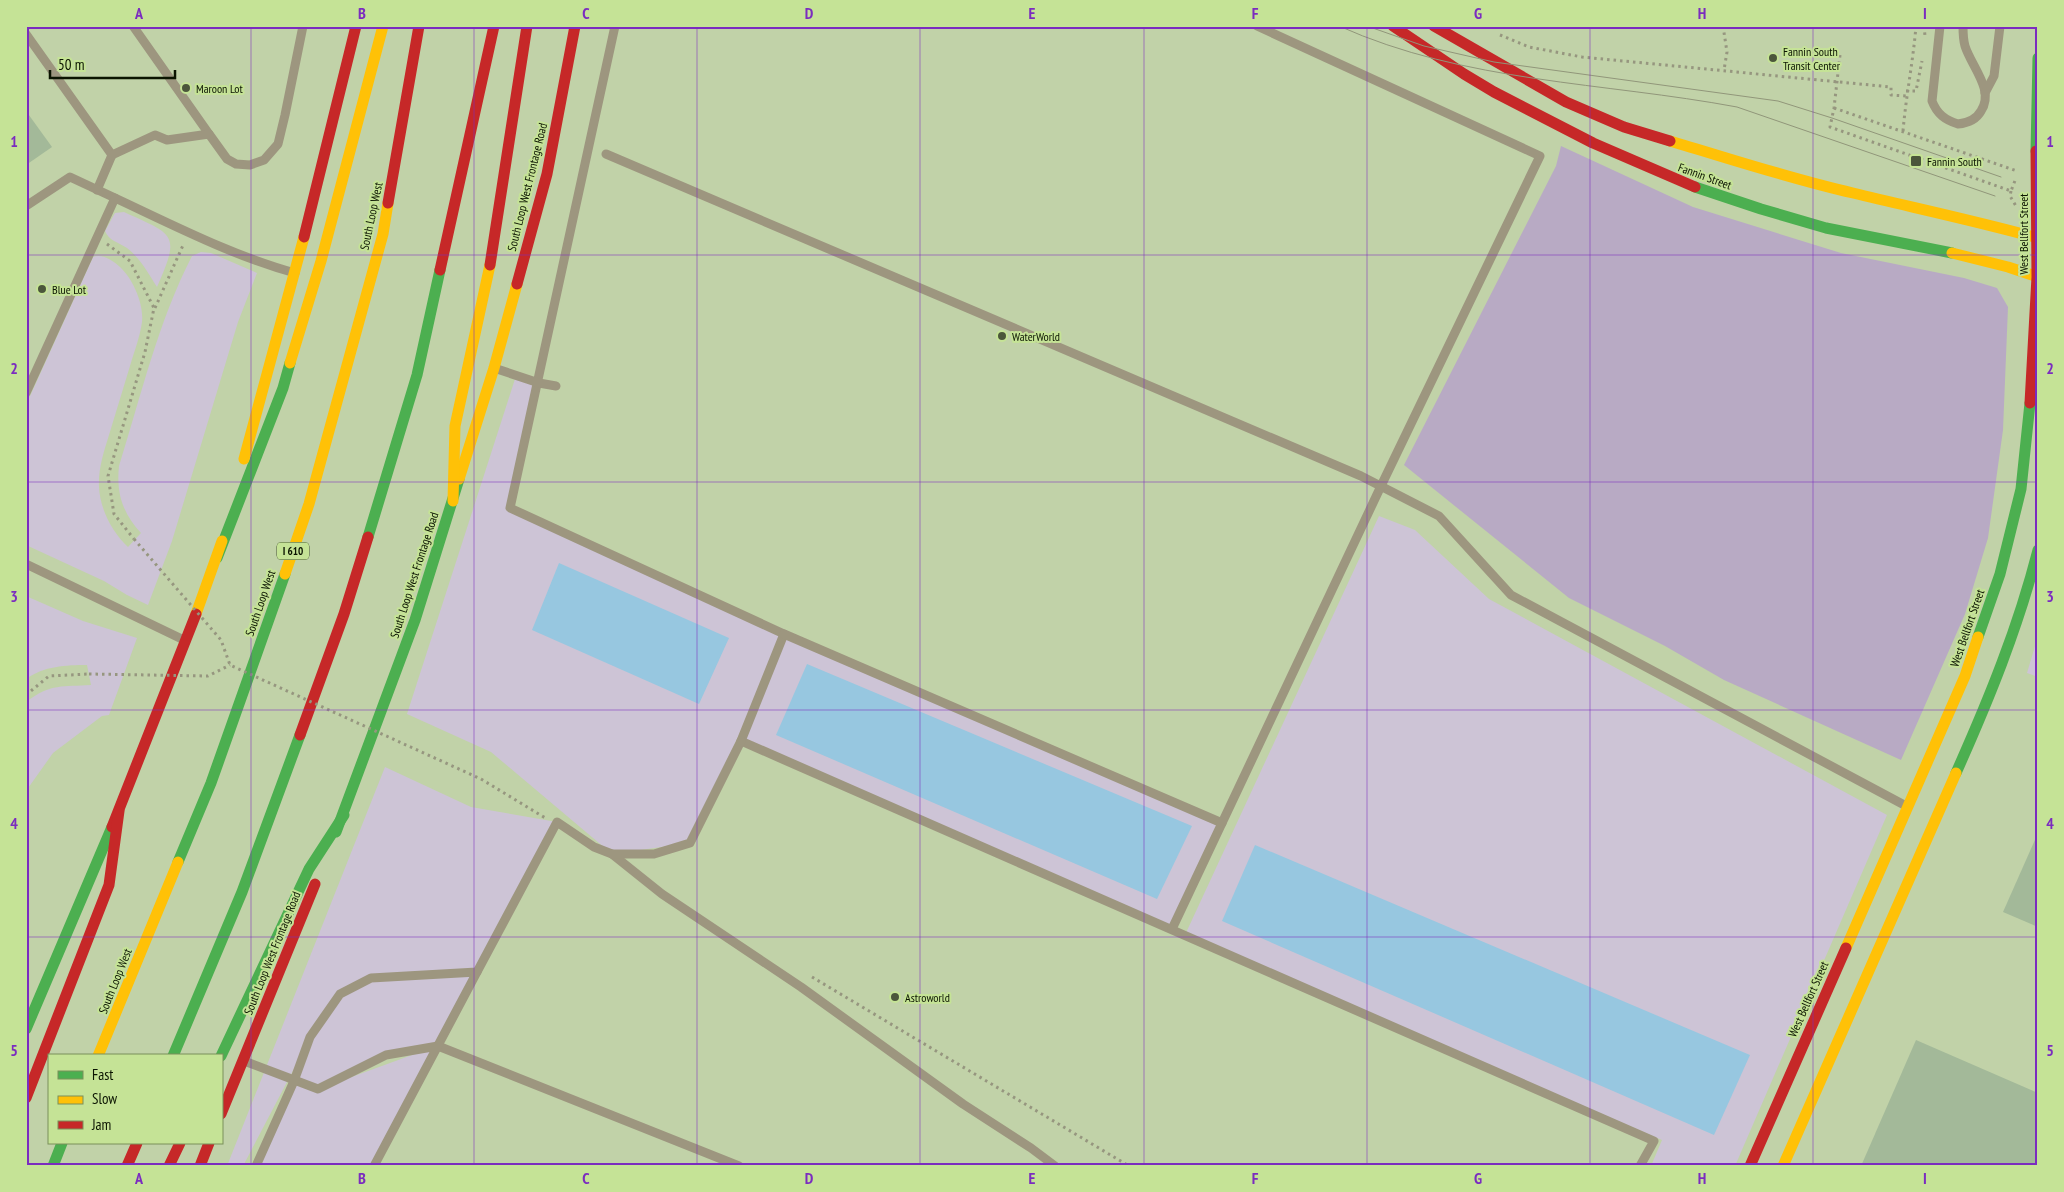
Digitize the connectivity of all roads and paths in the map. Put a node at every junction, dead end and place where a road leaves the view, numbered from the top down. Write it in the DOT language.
graph roads {
  1 [pos="133,26"];
  2 [pos="303,26"];
  3 [pos="356,26"];
  4 [pos="383,26"];
  5 [pos="419,26"];
  6 [pos="494,26"];
  7 [pos="527,26"];
  8 [pos="575,26"];
  9 [pos="615,26"];
  10 [pos="1257,26"];
  11 [pos="1393,26"];
  12 [pos="1434,26"];
  13 [pos="1723,26"];
  14 [pos="1916,26"];
  15 [pos="1924,26"];
  16 [pos="1940,26"];
  17 [pos="1963,26"];
  18 [pos="2000,26"];
  19 [pos="26,34"];
  20 [pos="1500,35"];
  21 [pos="1926,41"];
  22 [pos="1840,54"];
  23 [pos="1923,58"];
  24 [pos="2038,58"];
  25 [pos="1724,70"];
  26 [pos="1837,81"];
  27 [pos="1906,90"];
  28 [pos="1985,94"];
  29 [pos="1906,96"];
  30 [pos="1834,108"];
  31 [pos="1903,132"];
  32 [pos="210,134"];
  33 [pos="606,154"];
  34 [pos="112,155"];
  35 [pos="97,190"];
  36 [pos="2011,191"];
  37 [pos="115,198"];
  38 [pos="26,206"];
  39 [pos="2018,209"];
  40 [pos="188,232"];
  41 [pos="98,238"];
  42 [pos="2037,238"];
  43 [pos="295,273"];
  44 [pos="2037,277"];
  45 [pos="154,308"];
  46 [pos="494,368"];
  47 [pos="539,383"];
  48 [pos="556,386"];
  49 [pos="26,393"];
  50 [pos="1381,486"];
  51 [pos="453,500"];
  52 [pos="2038,550"];
  53 [pos="217,558"];
  54 [pos="26,564"];
  55 [pos="784,634"];
  56 [pos="186,641"];
  57 [pos="230,665"];
  58 [pos="26,695"];
  59 [pos="741,741"];
  60 [pos="481,779"];
  61 [pos="1908,807"];
  62 [pos="119,811"];
  63 [pos="344,815"];
  64 [pos="1222,823"];
  65 [pos="612,854"];
  66 [pos="1172,929"];
  67 [pos="477,972"];
  68 [pos="27,1026"];
  69 [pos="438,1046"];
  70 [pos="99,1054"];
  71 [pos="174,1054"];
  72 [pos="222,1054"];
  73 [pos="243,1060"];
  74 [pos="294,1080"];
  75 [pos="26,1098"];
  76 [pos="222,1112"];
  77 [pos="62,1144"];
  78 [pos="137,1144"];
  79 [pos="180,1144"];
  80 [pos="209,1144"];
  81 [pos="53,1166"];
  82 [pos="127,1166"];
  83 [pos="170,1166"];
  84 [pos="200,1166"];
  85 [pos="256,1166"];
  86 [pos="374,1166"];
  87 [pos="739,1166"];
  88 [pos="1055,1166"];
  89 [pos="1640,1166"];
  90 [pos="1750,1166"];
  91 [pos="1783,1166"];
  1 -- 32 [label="lane"];
  2 -- 32 [label="lane"];
  3 -- 43 [label="main road"];
  4 -- 53 [label="main road"];
  5 -- 70 [label="main road, South Loop West / I 610"];
  6 -- 71 [label="main road"];
  7 -- 51 [label="main road"];
  8 -- 46 [label="main road, South Loop West Frontage Road"];
  9 -- 47 [label="lane"];
  10 -- 50 [label="lane"];
  11 -- 44 [label="main road, Fannin Street"];
  12 -- 42 [label="main road, Fannin Street"];
  13 -- 25 [label="path"];
  14 -- 27 [label="path"];
  15 -- 21 [label="path"];
  16 -- 28 [label="lane"];
  17 -- 28 [label="lane"];
  18 -- 28 [label="lane"];
  19 -- 34 [label="lane"];
  20 -- 25 [label="path"];
  22 -- 26 [label="path"];
  23 -- 27 [label="path"];
  24 -- 42 [label="main road, West Bellfort Street"];
  25 -- 26 [label="path"];
  26 -- 29 [label="path"];
  26 -- 30 [label="path"];
  27 -- 29 [label="path"];
  29 -- 31 [label="path"];
  30 -- 31 [label="path"];
  30 -- 36 [label="path"];
  31 -- 36 [label="path"];
  32 -- 34 [label="lane"];
  33 -- 50 [label="lane"];
  34 -- 35 [label="lane"];
  35 -- 37 [label="lane"];
  35 -- 38 [label="lane"];
  36 -- 39 [label="path"];
  37 -- 40 [label="lane"];
  37 -- 41 [label="lane"];
  40 -- 43 [label="lane"];
  40 -- 45 [label="path"];
  41 -- 45 [label="path"];
  41 -- 49 [label="lane"];
  42 -- 44 [label="main road, West Bellfort Street"];
  43 -- 53 [label="main road"];
  44 -- 61 [label="main road, West Bellfort Street"];
  45 -- 57 [label="path, bridge"];
  46 -- 47 [label="lane"];
  46 -- 51 [label="main road, South Loop West Frontage Road"];
  47 -- 48 [label="lane"];
  47 -- 55 [label="lane"];
  50 -- 61 [label="lane"];
  50 -- 64 [label="lane"];
  51 -- 63 [label="main road, South Loop West Frontage Road"];
  52 -- 91 [label="main road"];
  53 -- 56 [label="main road"];
  54 -- 56 [label="lane"];
  55 -- 59 [label="lane"];
  55 -- 64 [label="lane"];
  56 -- 62 [label="main road"];
  57 -- 58 [label="path, bridge"];
  57 -- 60 [label="path, bridge"];
  59 -- 65 [label="lane"];
  59 -- 66 [label="lane"];
  61 -- 90 [label="main road, West Bellfort Street"];
  62 -- 68 [label="main road"];
  62 -- 75 [label="main road"];
  63 -- 72 [label="main road"];
  63 -- 73 [label="main road, South Loop West Frontage Road"];
  64 -- 66 [label="lane"];
  65 -- 67 [label="lane"];
  65 -- 88 [label="lane"];
  66 -- 89 [label="lane"];
  67 -- 69 [label="lane"];
  67 -- 74 [label="lane"];
  69 -- 74 [label="lane"];
  69 -- 86 [label="lane"];
  69 -- 87 [label="lane"];
  73 -- 74 [label="lane"];
  73 -- 76 [label="main road, South Loop West Frontage Road"];
  74 -- 85 [label="lane"];
  77 -- 81 [label="main road"];
  78 -- 82 [label="main road"];
  79 -- 83 [label="main road"];
  80 -- 84 [label="main road"];
}
